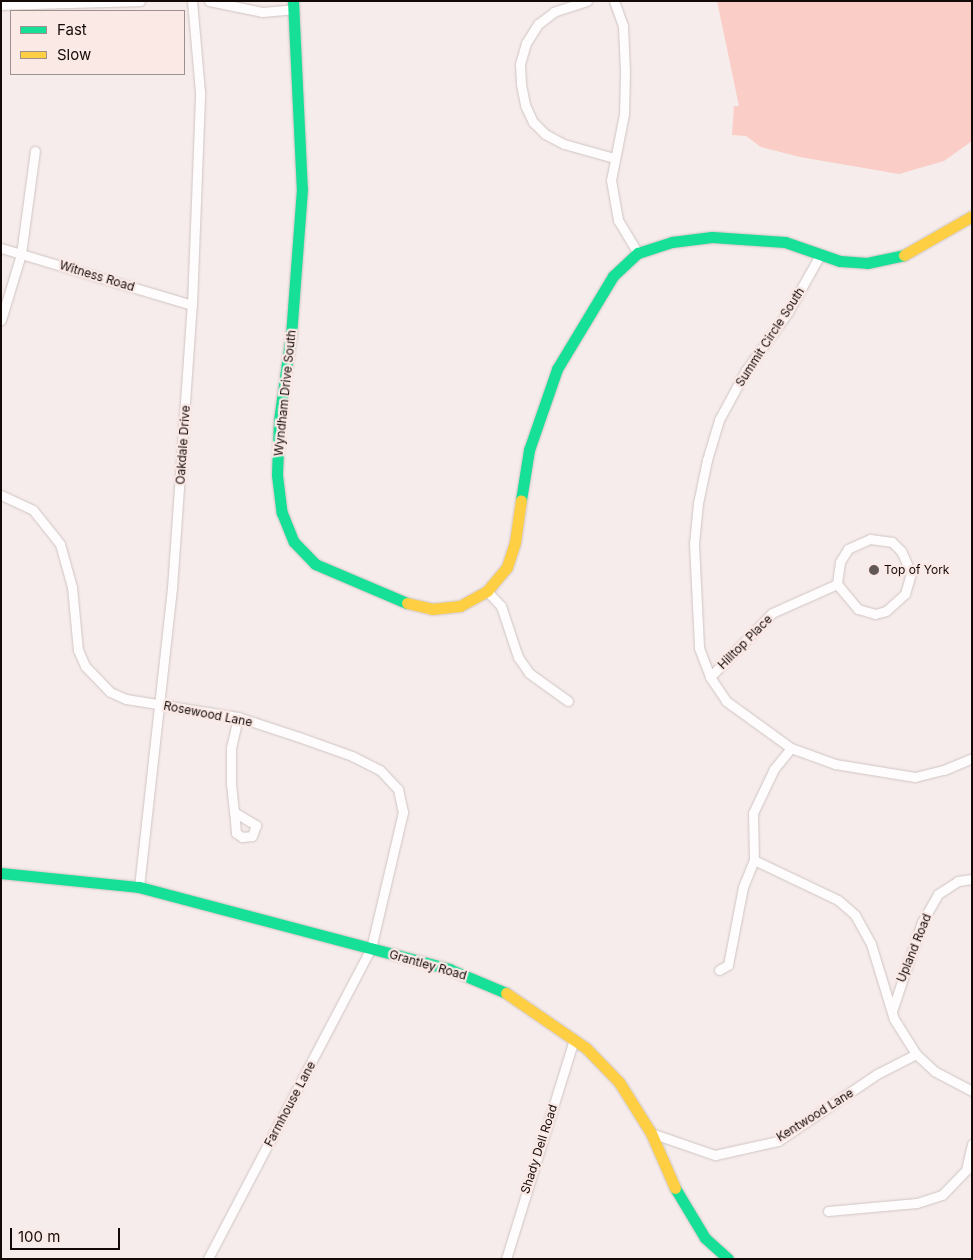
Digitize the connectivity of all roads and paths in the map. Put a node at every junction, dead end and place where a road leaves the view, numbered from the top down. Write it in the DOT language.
graph roads {
  1 [pos="140,1"];
  2 [pos="192,1"];
  3 [pos="209,1"];
  4 [pos="588,1"];
  5 [pos="614,1"];
  6 [pos="1,5"];
  7 [pos="293,5"];
  8 [pos="35,151"];
  9 [pos="614,158"];
  10 [pos="972,216"];
  11 [pos="1,248"];
  12 [pos="638,253"];
  13 [pos="21,254"];
  14 [pos="820,255"];
  15 [pos="192,305"];
  16 [pos="1,320"];
  17 [pos="1,495"];
  18 [pos="837,584"];
  19 [pos="487,591"];
  20 [pos="710,677"];
  21 [pos="568,701"];
  22 [pos="160,704"];
  23 [pos="238,717"];
  24 [pos="791,748"];
  25 [pos="972,758"];
  26 [pos="234,812"];
  27 [pos="754,860"];
  28 [pos="1,873"];
  29 [pos="972,880"];
  30 [pos="139,887"];
  31 [pos="371,948"];
  32 [pos="719,970"];
  33 [pos="892,1011"];
  34 [pos="574,1039"];
  35 [pos="916,1054"];
  36 [pos="972,1091"];
  37 [pos="651,1132"];
  38 [pos="972,1144"];
  39 [pos="828,1211"];
  40 [pos="208,1259"];
  41 [pos="506,1259"];
  42 [pos="728,1259"];
  1 -- 6 [label="street"];
  2 -- 15 [label="street, Oakdale Drive"];
  3 -- 7 [label="street"];
  4 -- 9 [label="street"];
  5 -- 9 [label="street"];
  7 -- 19 [label="street, Wyndham Drive South"];
  8 -- 13 [label="street"];
  9 -- 12 [label="street"];
  10 -- 14 [label="street, Wyndham Drive South"];
  11 -- 13 [label="street, Witness Road"];
  12 -- 14 [label="street, Wyndham Drive South"];
  12 -- 19 [label="street, Wyndham Drive South"];
  13 -- 15 [label="street, Witness Road"];
  13 -- 16 [label="street"];
  14 -- 20 [label="street, Summit Circle South"];
  15 -- 22 [label="street, Oakdale Drive"];
  17 -- 22 [label="street, Rosewood Lane"];
  18 -- 18 [label="street"];
  18 -- 20 [label="street, Hilltop Place"];
  19 -- 21 [label="street"];
  20 -- 24 [label="street, Summit Circle South"];
  22 -- 23 [label="street, Rosewood Lane"];
  22 -- 30 [label="street, Oakdale Drive"];
  23 -- 26 [label="street"];
  23 -- 31 [label="street, Rosewood Lane"];
  24 -- 25 [label="street, Summit Circle South"];
  24 -- 27 [label="street"];
  27 -- 32 [label="street"];
  27 -- 33 [label="street"];
  28 -- 30 [label="street, Grantley Road"];
  29 -- 33 [label="street, Upland Road"];
  30 -- 31 [label="street, Grantley Road"];
  31 -- 34 [label="street, Grantley Road"];
  31 -- 40 [label="street, Farmhouse Lane"];
  33 -- 35 [label="street"];
  34 -- 37 [label="street, Grantley Road"];
  34 -- 41 [label="street, Shady Dell Road"];
  35 -- 36 [label="street"];
  35 -- 37 [label="street, Kentwood Lane"];
  37 -- 42 [label="street, Grantley Road"];
  38 -- 39 [label="street"];
}
